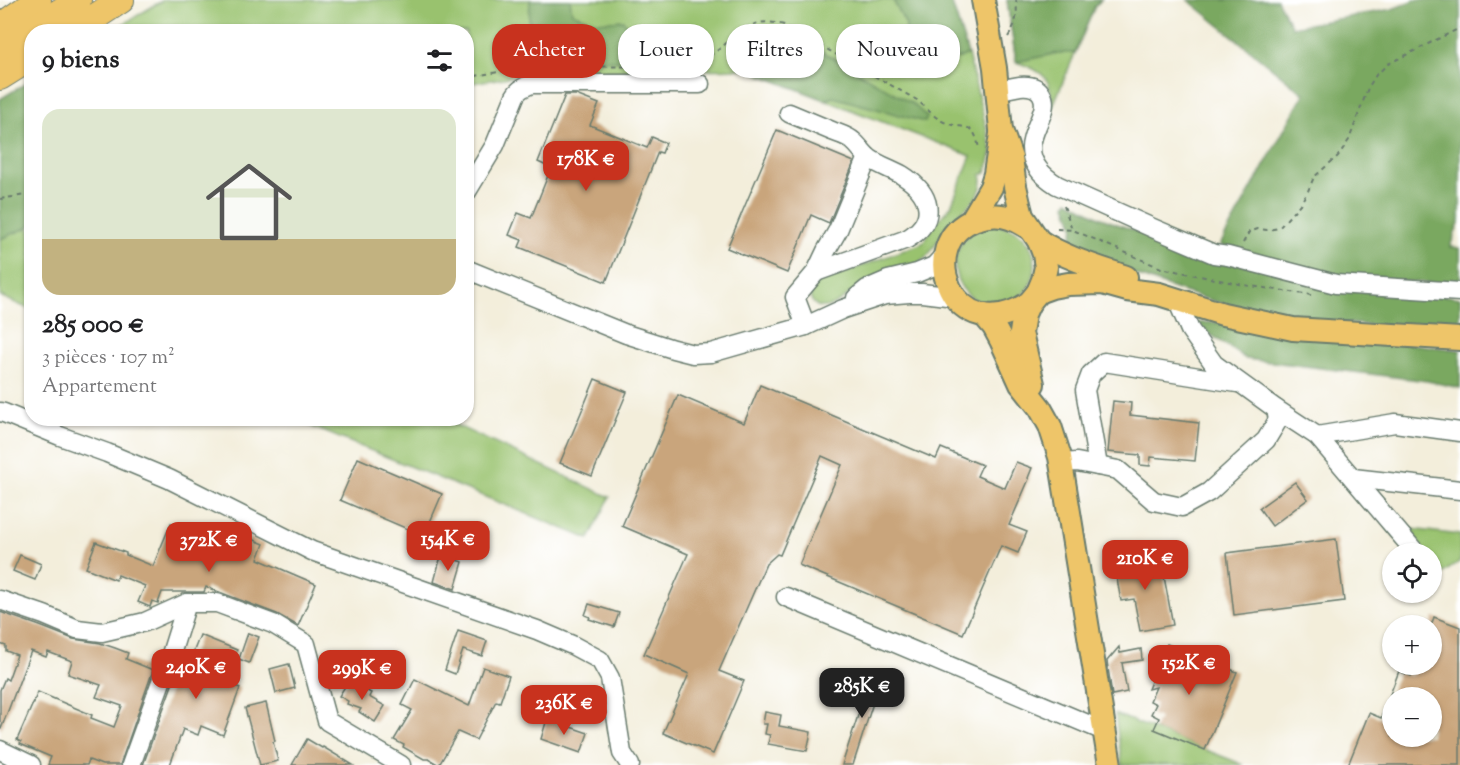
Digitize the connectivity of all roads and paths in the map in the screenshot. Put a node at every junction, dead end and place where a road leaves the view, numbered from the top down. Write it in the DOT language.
graph roads {
  1 [pos="38,0"];
  2 [pos="78,0"];
  3 [pos="135,0"];
  4 [pos="975,0"];
  5 [pos="983,0"];
  6 [pos="113,6"];
  7 [pos="41,24"];
  8 [pos="85,24"];
  9 [pos="987,24"];
  10 [pos="0,27"];
  11 [pos="1460,28"];
  12 [pos="24,35"];
  13 [pos="0,50"];
  14 [pos="24,62"];
  15 [pos="606,67"];
  16 [pos="492,73"];
  17 [pos="474,76"];
  18 [pos="0,77"];
  19 [pos="700,84"];
  20 [pos="997,91"];
  21 [pos="789,113"];
  22 [pos="1001,130"];
  23 [pos="868,157"];
  24 [pos="981,158"];
  25 [pos="474,180"];
  26 [pos="1068,190"];
  27 [pos="24,196"];
  28 [pos="0,199"];
  29 [pos="971,221"];
  30 [pos="1073,230"];
  31 [pos="1034,235"];
  32 [pos="946,254"];
  33 [pos="1228,256"];
  34 [pos="474,272"];
  35 [pos="816,272"];
  36 [pos="1460,292"];
  37 [pos="955,297"];
  38 [pos="1034,297"];
  39 [pos="1168,297"];
  40 [pos="843,309"];
  41 [pos="984,315"];
  42 [pos="806,326"];
  43 [pos="1460,339"];
  44 [pos="1241,384"];
  45 [pos="1040,408"];
  46 [pos="1276,409"];
  47 [pos="0,412"];
  48 [pos="24,421"];
  49 [pos="36,426"];
  50 [pos="1460,432"];
  51 [pos="1317,436"];
  52 [pos="1061,463"];
  53 [pos="1098,466"];
  54 [pos="1353,478"];
  55 [pos="1460,490"];
  56 [pos="1408,543"];
  57 [pos="786,597"];
  58 [pos="0,600"];
  59 [pos="187,603"];
  60 [pos="1104,731"];
  61 [pos="0,750"];
  62 [pos="31,765"];
  63 [pos="131,765"];
  64 [pos="401,765"];
  65 [pos="630,765"];
  66 [pos="1110,765"];
  1 -- 10 [label="highway"];
  2 -- 7 [label="highway"];
  3 -- 6 [label="highway"];
  4 -- 9 [label="main road"];
  5 -- 9 [label="main road"];
  6 -- 8 [label="highway"];
  9 -- 20 [label="main road"];
  11 -- 33 [label="path"];
  12 -- 13 [label="highway"];
  14 -- 18 [label="highway"];
  15 -- 24 [label="path"];
  16 -- 17 [label="path"];
  19 -- 25 [label="street"];
  20 -- 22 [label="main road"];
  20 -- 26 [label="street"];
  21 -- 23 [label="street"];
  22 -- 29 [label="main road"];
  22 -- 31 [label="main road"];
  23 -- 35 [label="street"];
  23 -- 35 [label="street"];
  26 -- 30 [label="path"];
  26 -- 33 [label="street"];
  27 -- 28 [label="path"];
  29 -- 31 [label="main road"];
  29 -- 32 [label="main road"];
  31 -- 38 [label="main road"];
  31 -- 39 [label="main road"];
  32 -- 37 [label="main road"];
  32 -- 40 [label="street"];
  33 -- 36 [label="street"];
  34 -- 42 [label="street"];
  35 -- 42 [label="street"];
  37 -- 40 [label="street"];
  37 -- 41 [label="main road"];
  38 -- 39 [label="main road"];
  38 -- 41 [label="main road"];
  38 -- 45 [label="main road"];
  39 -- 43 [label="main road"];
  39 -- 44 [label="street"];
  40 -- 42 [label="street"];
  41 -- 45 [label="main road"];
  44 -- 46 [label="street"];
  44 -- 53 [label="street"];
  45 -- 52 [label="main road"];
  46 -- 51 [label="street"];
  46 -- 53 [label="street"];
  47 -- 48 [label="street"];
  49 -- 65 [label="street"];
  50 -- 51 [label="street"];
  51 -- 54 [label="street"];
  52 -- 53 [label="street"];
  52 -- 60 [label="main road"];
  54 -- 55 [label="street"];
  54 -- 56 [label="street"];
  57 -- 60 [label="street"];
  58 -- 59 [label="street"];
  59 -- 63 [label="street"];
  59 -- 64 [label="street"];
  60 -- 66 [label="main road"];
  61 -- 62 [label="street"];
}
